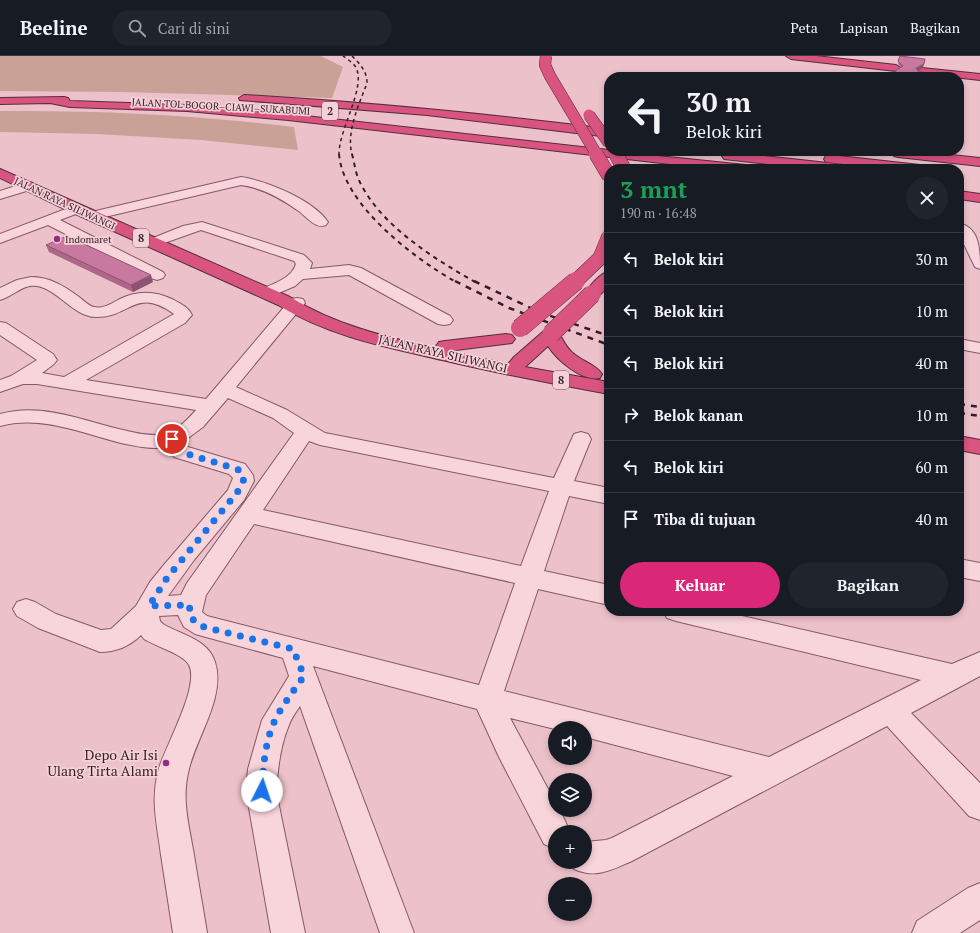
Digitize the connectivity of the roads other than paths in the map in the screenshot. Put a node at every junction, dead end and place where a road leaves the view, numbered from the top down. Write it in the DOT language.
graph roads {
  1 [pos="546,56"];
  2 [pos="791,56"];
  3 [pos="839,56"];
  4 [pos="557,66"];
  5 [pos="980,70"];
  6 [pos="948,72"];
  7 [pos="964,74"];
  8 [pos="980,77"];
  9 [pos="566,82"];
  10 [pos="80,93"];
  11 [pos="0,94"];
  12 [pos="236,98"];
  13 [pos="49,100"];
  14 [pos="0,101"];
  15 [pos="321,103"];
  16 [pos="583,106"];
  17 [pos="604,121"];
  18 [pos="604,132"];
  19 [pos="604,135"];
  20 [pos="604,141"];
  21 [pos="604,153"];
  22 [pos="632,156"];
  23 [pos="730,156"];
  24 [pos="805,156"];
  25 [pos="924,156"];
  26 [pos="980,162"];
  27 [pos="702,164"];
  28 [pos="802,164"];
  29 [pos="876,164"];
  30 [pos="604,168"];
  31 [pos="0,173"];
  32 [pos="28,186"];
  33 [pos="0,195"];
  34 [pos="964,196"];
  35 [pos="980,198"];
  36 [pos="76,209"];
  37 [pos="92,216"];
  38 [pos="49,220"];
  39 [pos="321,222"];
  40 [pos="964,229"];
  41 [pos="0,239"];
  42 [pos="153,244"];
  43 [pos="604,248"];
  44 [pos="980,264"];
  45 [pos="301,274"];
  46 [pos="157,275"];
  47 [pos="604,281"];
  48 [pos="266,293"];
  49 [pos="0,295"];
  50 [pos="292,304"];
  51 [pos="444,320"];
  52 [pos="0,327"];
  53 [pos="551,334"];
  54 [pos="506,339"];
  55 [pos="964,345"];
  56 [pos="445,346"];
  57 [pos="980,348"];
  58 [pos="483,359"];
  59 [pos="516,366"];
  60 [pos="601,376"];
  61 [pos="7,383"];
  62 [pos="67,383"];
  63 [pos="604,387"];
  64 [pos="224,390"];
  65 [pos="210,406"];
  66 [pos="0,420"];
  67 [pos="306,431"];
  68 [pos="172,439"];
  69 [pos="581,439"];
  70 [pos="964,444"];
  71 [pos="980,447"];
  72 [pos="562,487"];
  73 [pos="604,495"];
  74 [pos="248,515"];
  75 [pos="964,569"];
  76 [pos="980,572"];
  77 [pos="531,577"];
  78 [pos="604,594"];
  79 [pos="190,605"];
  80 [pos="148,609"];
  81 [pos="26,610"];
  82 [pos="697,616"];
  83 [pos="293,649"];
  84 [pos="980,663"];
  85 [pos="304,676"];
  86 [pos="952,676"];
  87 [pos="487,700"];
  88 [pos="890,710"];
  89 [pos="771,772"];
  90 [pos="980,806"];
  91 [pos="551,825"];
  92 [pos="592,857"];
  93 [pos="980,900"];
  94 [pos="190,933"];
  95 [pos="288,933"];
  96 [pos="397,933"];
  97 [pos="929,933"];
  1 -- 30 [label="highway, bridge"];
  2 -- 3 [label="highway"];
  4 -- 9 [label="highway"];
  5 -- 6 [label="highway"];
  7 -- 8 [label="highway"];
  10 -- 11 [label="highway"];
  12 -- 15 [label="highway, JALAN TOL BOGOR–CIAWI–SUKABUMI / 2"];
  13 -- 14 [label="highway, JALAN TOL BOGOR–CIAWI–SUKABUMI / 2"];
  13 -- 20 [label="highway, JALAN TOL BOGOR–CIAWI–SUKABUMI / 2"];
  13 -- 21 [label="highway"];
  15 -- 17 [label="highway"];
  15 -- 18 [label="highway, JALAN TOL BOGOR–CIAWI–SUKABUMI / 2"];
  16 -- 19 [label="highway, bridge"];
  22 -- 27 [label="highway"];
  23 -- 28 [label="highway"];
  24 -- 29 [label="highway"];
  25 -- 26 [label="highway"];
  31 -- 32 [label="highway, JALAN RAYA SILIWANGI / 8"];
  32 -- 33 [label="street"];
  32 -- 36 [label="highway, JALAN RAYA SILIWANGI / 8"];
  34 -- 35 [label="highway"];
  36 -- 37 [label="highway, JALAN RAYA SILIWANGI / 8"];
  36 -- 38 [label="street"];
  37 -- 39 [label="street"];
  37 -- 42 [label="highway, JALAN RAYA SILIWANGI / 8"];
  38 -- 41 [label="street"];
  38 -- 46 [label="street"];
  40 -- 44 [label="street"];
  42 -- 45 [label="street"];
  42 -- 48 [label="highway, JALAN RAYA SILIWANGI / 8"];
  43 -- 54 [label="highway, bridge"];
  45 -- 48 [label="street"];
  45 -- 51 [label="street"];
  47 -- 53 [label="highway, bridge"];
  48 -- 50 [label="highway, JALAN RAYA SILIWANGI / 8"];
  49 -- 62 [label="street"];
  50 -- 56 [label="highway, JALAN RAYA SILIWANGI / 8"];
  50 -- 58 [label="highway, JALAN RAYA SILIWANGI / 8"];
  50 -- 64 [label="street"];
  52 -- 61 [label="street"];
  53 -- 59 [label="highway"];
  53 -- 60 [label="highway"];
  54 -- 56 [label="highway"];
  54 -- 58 [label="highway"];
  55 -- 57 [label="street"];
  56 -- 58 [label="highway, JALAN RAYA SILIWANGI / 8"];
  58 -- 59 [label="highway, JALAN RAYA SILIWANGI / 8"];
  59 -- 60 [label="highway, JALAN RAYA SILIWANGI / 8"];
  59 -- 63 [label="highway, JALAN RAYA SILIWANGI / 8"];
  61 -- 62 [label="street"];
  62 -- 65 [label="street"];
  64 -- 65 [label="street"];
  64 -- 67 [label="street"];
  65 -- 68 [label="street"];
  66 -- 68 [label="street"];
  67 -- 72 [label="street"];
  67 -- 74 [label="street"];
  68 -- 80 [label="street"];
  69 -- 72 [label="street"];
  70 -- 71 [label="highway"];
  72 -- 73 [label="street"];
  72 -- 77 [label="street"];
  74 -- 77 [label="street"];
  74 -- 79 [label="street"];
  75 -- 76 [label="street"];
  77 -- 78 [label="street"];
  77 -- 87 [label="street"];
  79 -- 80 [label="street"];
  79 -- 83 [label="street"];
  80 -- 81 [label="street"];
  80 -- 94 [label="street"];
  82 -- 86 [label="street"];
  83 -- 85 [label="street"];
  83 -- 87 [label="street"];
  84 -- 86 [label="street"];
  85 -- 95 [label="street"];
  85 -- 96 [label="street"];
  86 -- 88 [label="street"];
  87 -- 89 [label="street"];
  87 -- 91 [label="street"];
  88 -- 89 [label="street"];
  88 -- 90 [label="street"];
  89 -- 92 [label="street"];
  93 -- 97 [label="street"];
}
